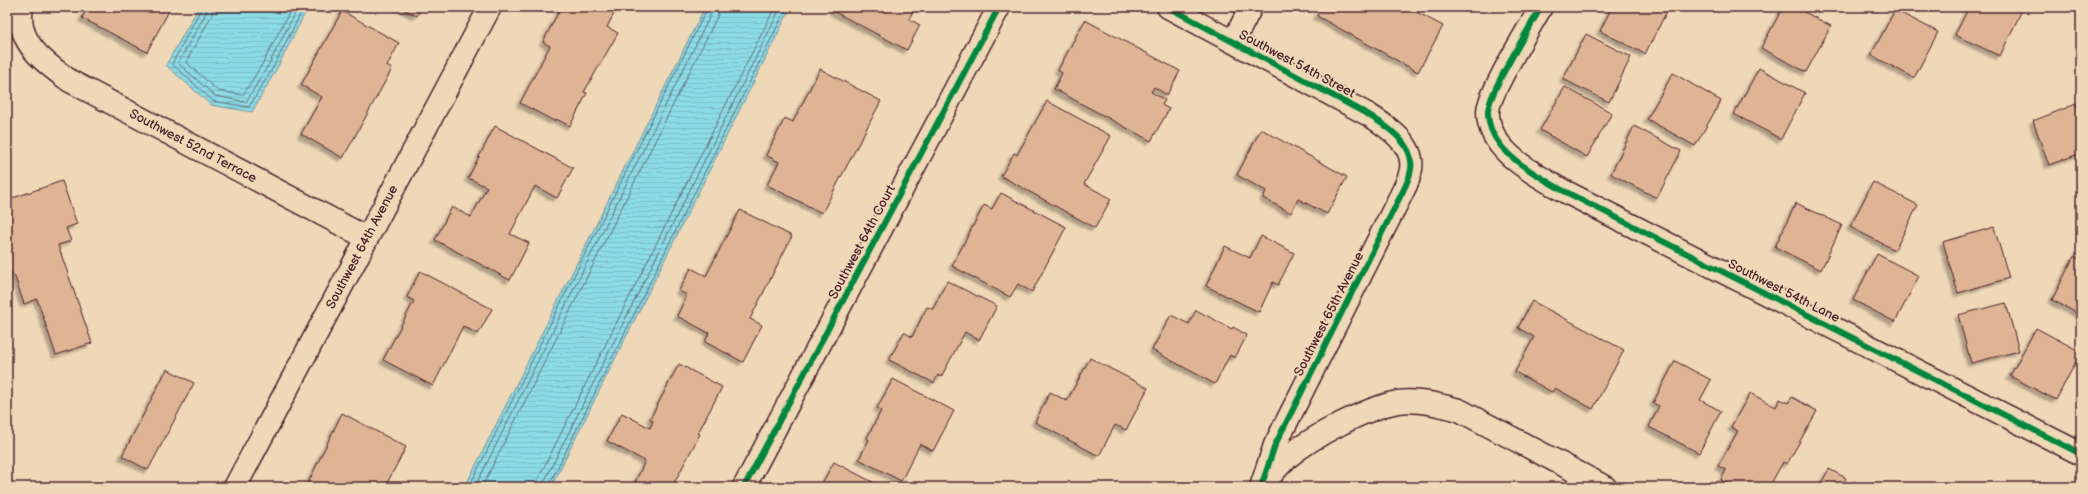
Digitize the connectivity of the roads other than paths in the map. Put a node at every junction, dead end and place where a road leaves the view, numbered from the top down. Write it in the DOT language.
graph roads {
  1 [pos="22,7"];
  2 [pos="490,7"];
  3 [pos="999,7"];
  4 [pos="1168,7"];
  5 [pos="1251,7"];
  6 [pos="1541,7"];
  7 [pos="1233,42"];
  8 [pos="1408,151"];
  9 [pos="367,238"];
  10 [pos="2081,454"];
  11 [pos="1262,486"];
  12 [pos="235,487"];
  13 [pos="744,487"];
  14 [pos="1605,487"];
  1 -- 9 [label="street, Southwest 52nd Terrace"];
  2 -- 9 [label="street, Southwest 64th Avenue"];
  3 -- 13 [label="street, Southwest 64th Court"];
  4 -- 7 [label="street, Southwest 54th Street"];
  5 -- 7 [label="street"];
  6 -- 10 [label="street, Southwest 54th Lane"];
  7 -- 8 [label="street, Southwest 54th Street"];
  8 -- 11 [label="street, Southwest 65th Avenue"];
  9 -- 12 [label="street, Southwest 64th Avenue"];
  11 -- 14 [label="street"];
}
